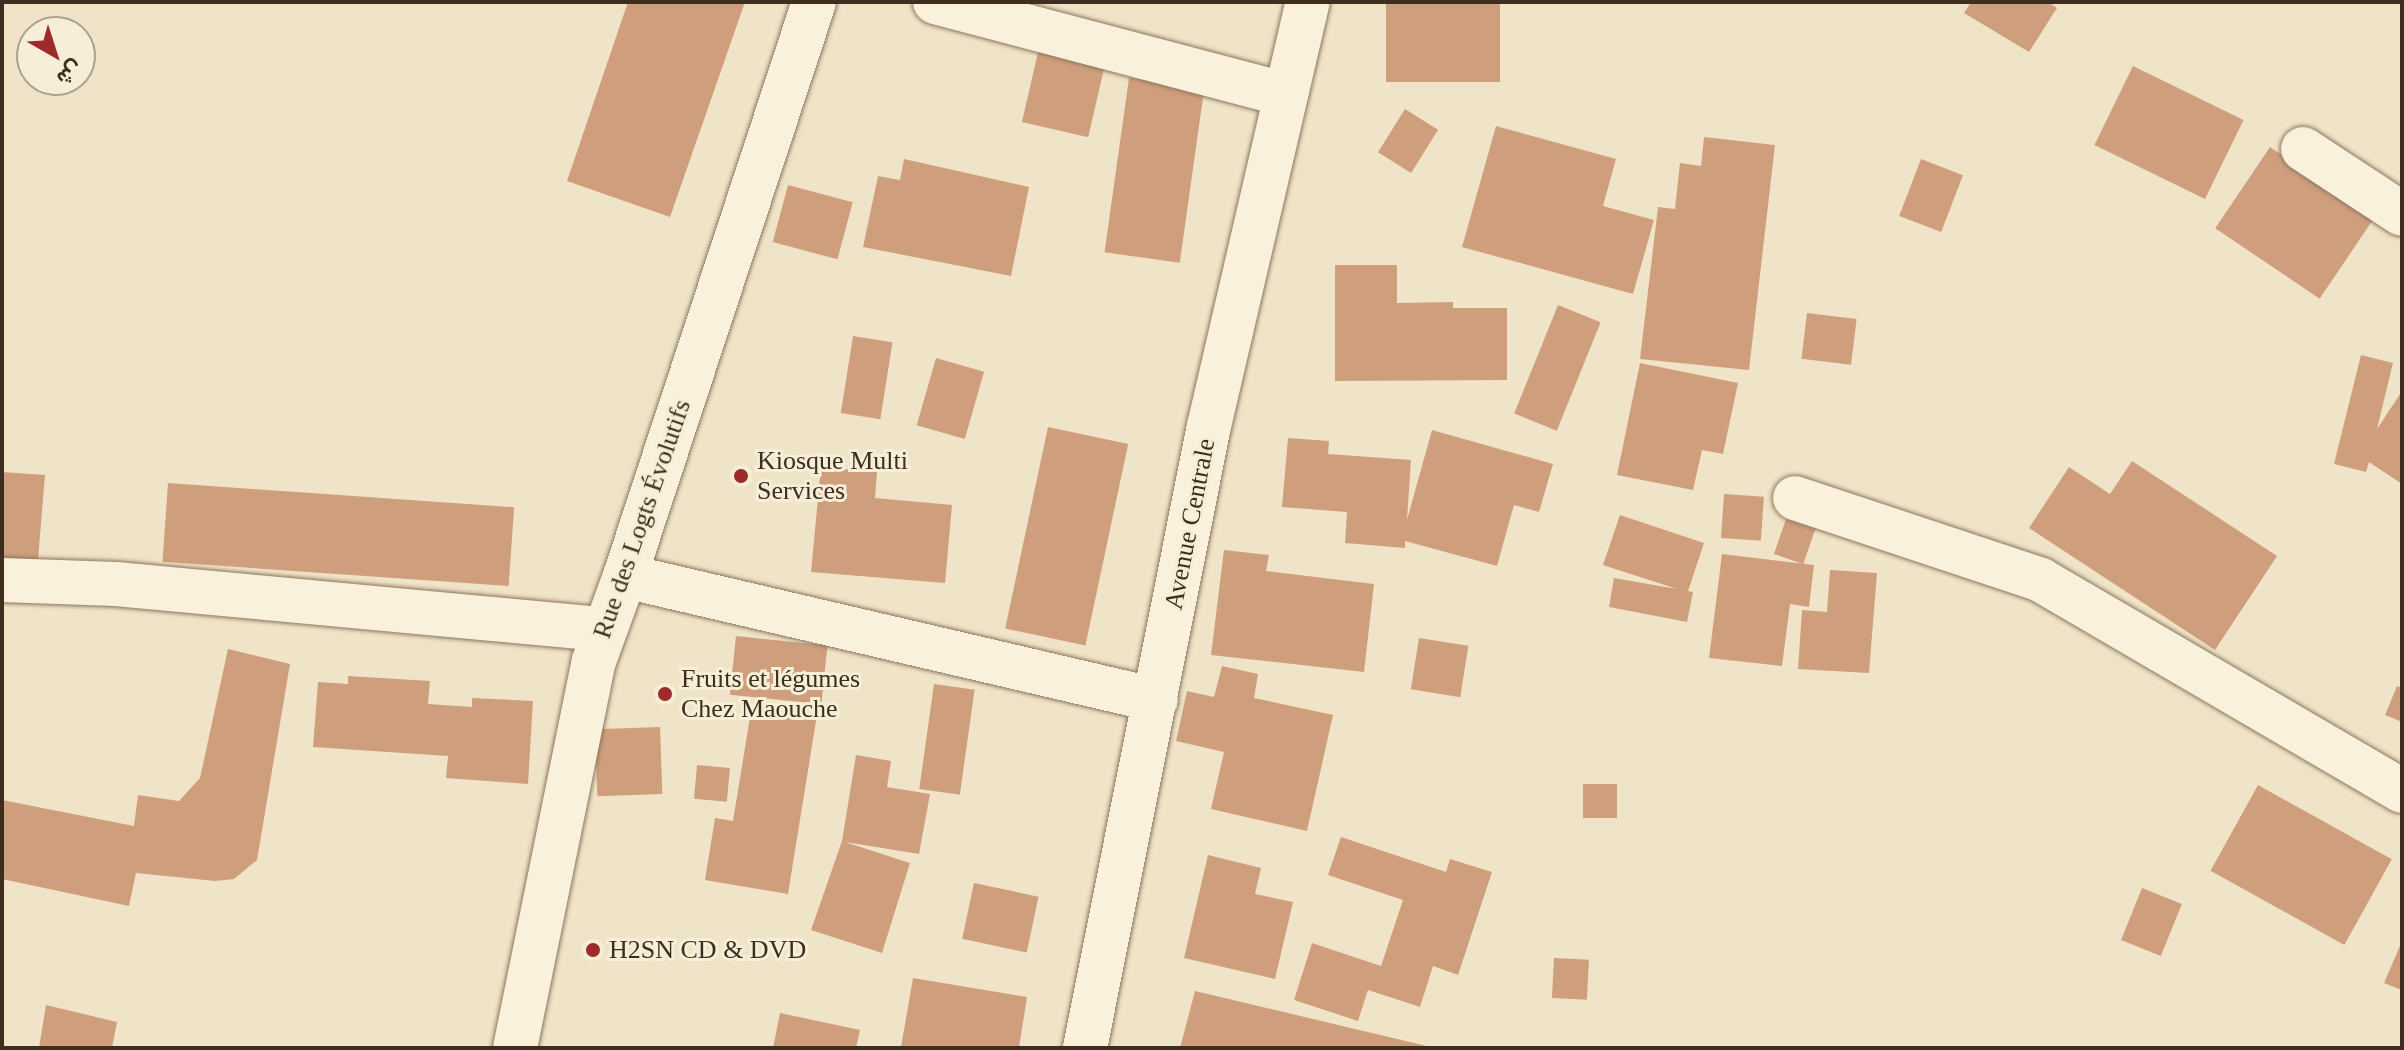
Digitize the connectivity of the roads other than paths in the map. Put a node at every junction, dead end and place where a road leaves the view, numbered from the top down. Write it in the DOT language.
graph roads {
  1 [pos="814,2"];
  2 [pos="935,2"];
  3 [pos="1308,2"];
  4 [pos="1286,95"];
  5 [pos="2303,149"];
  6 [pos="2402,214"];
  7 [pos="1795,498"];
  8 [pos="625,576"];
  9 [pos="2,580"];
  10 [pos="605,629"];
  11 [pos="1156,700"];
  12 [pos="2402,791"];
  13 [pos="515,1048"];
  14 [pos="1085,1048"];
  1 -- 8 [label="street, Rue des Logts Évolutifs"];
  2 -- 4 [label="street"];
  3 -- 4 [label="street, Avenue Centrale"];
  4 -- 11 [label="street, Avenue Centrale"];
  5 -- 6 [label="street"];
  7 -- 12 [label="street"];
  8 -- 10 [label="street, Rue des Logts Évolutifs"];
  8 -- 11 [label="street"];
  9 -- 10 [label="street"];
  10 -- 13 [label="street, Rue des Logts Évolutifs"];
  11 -- 14 [label="street, Avenue Centrale"];
}
